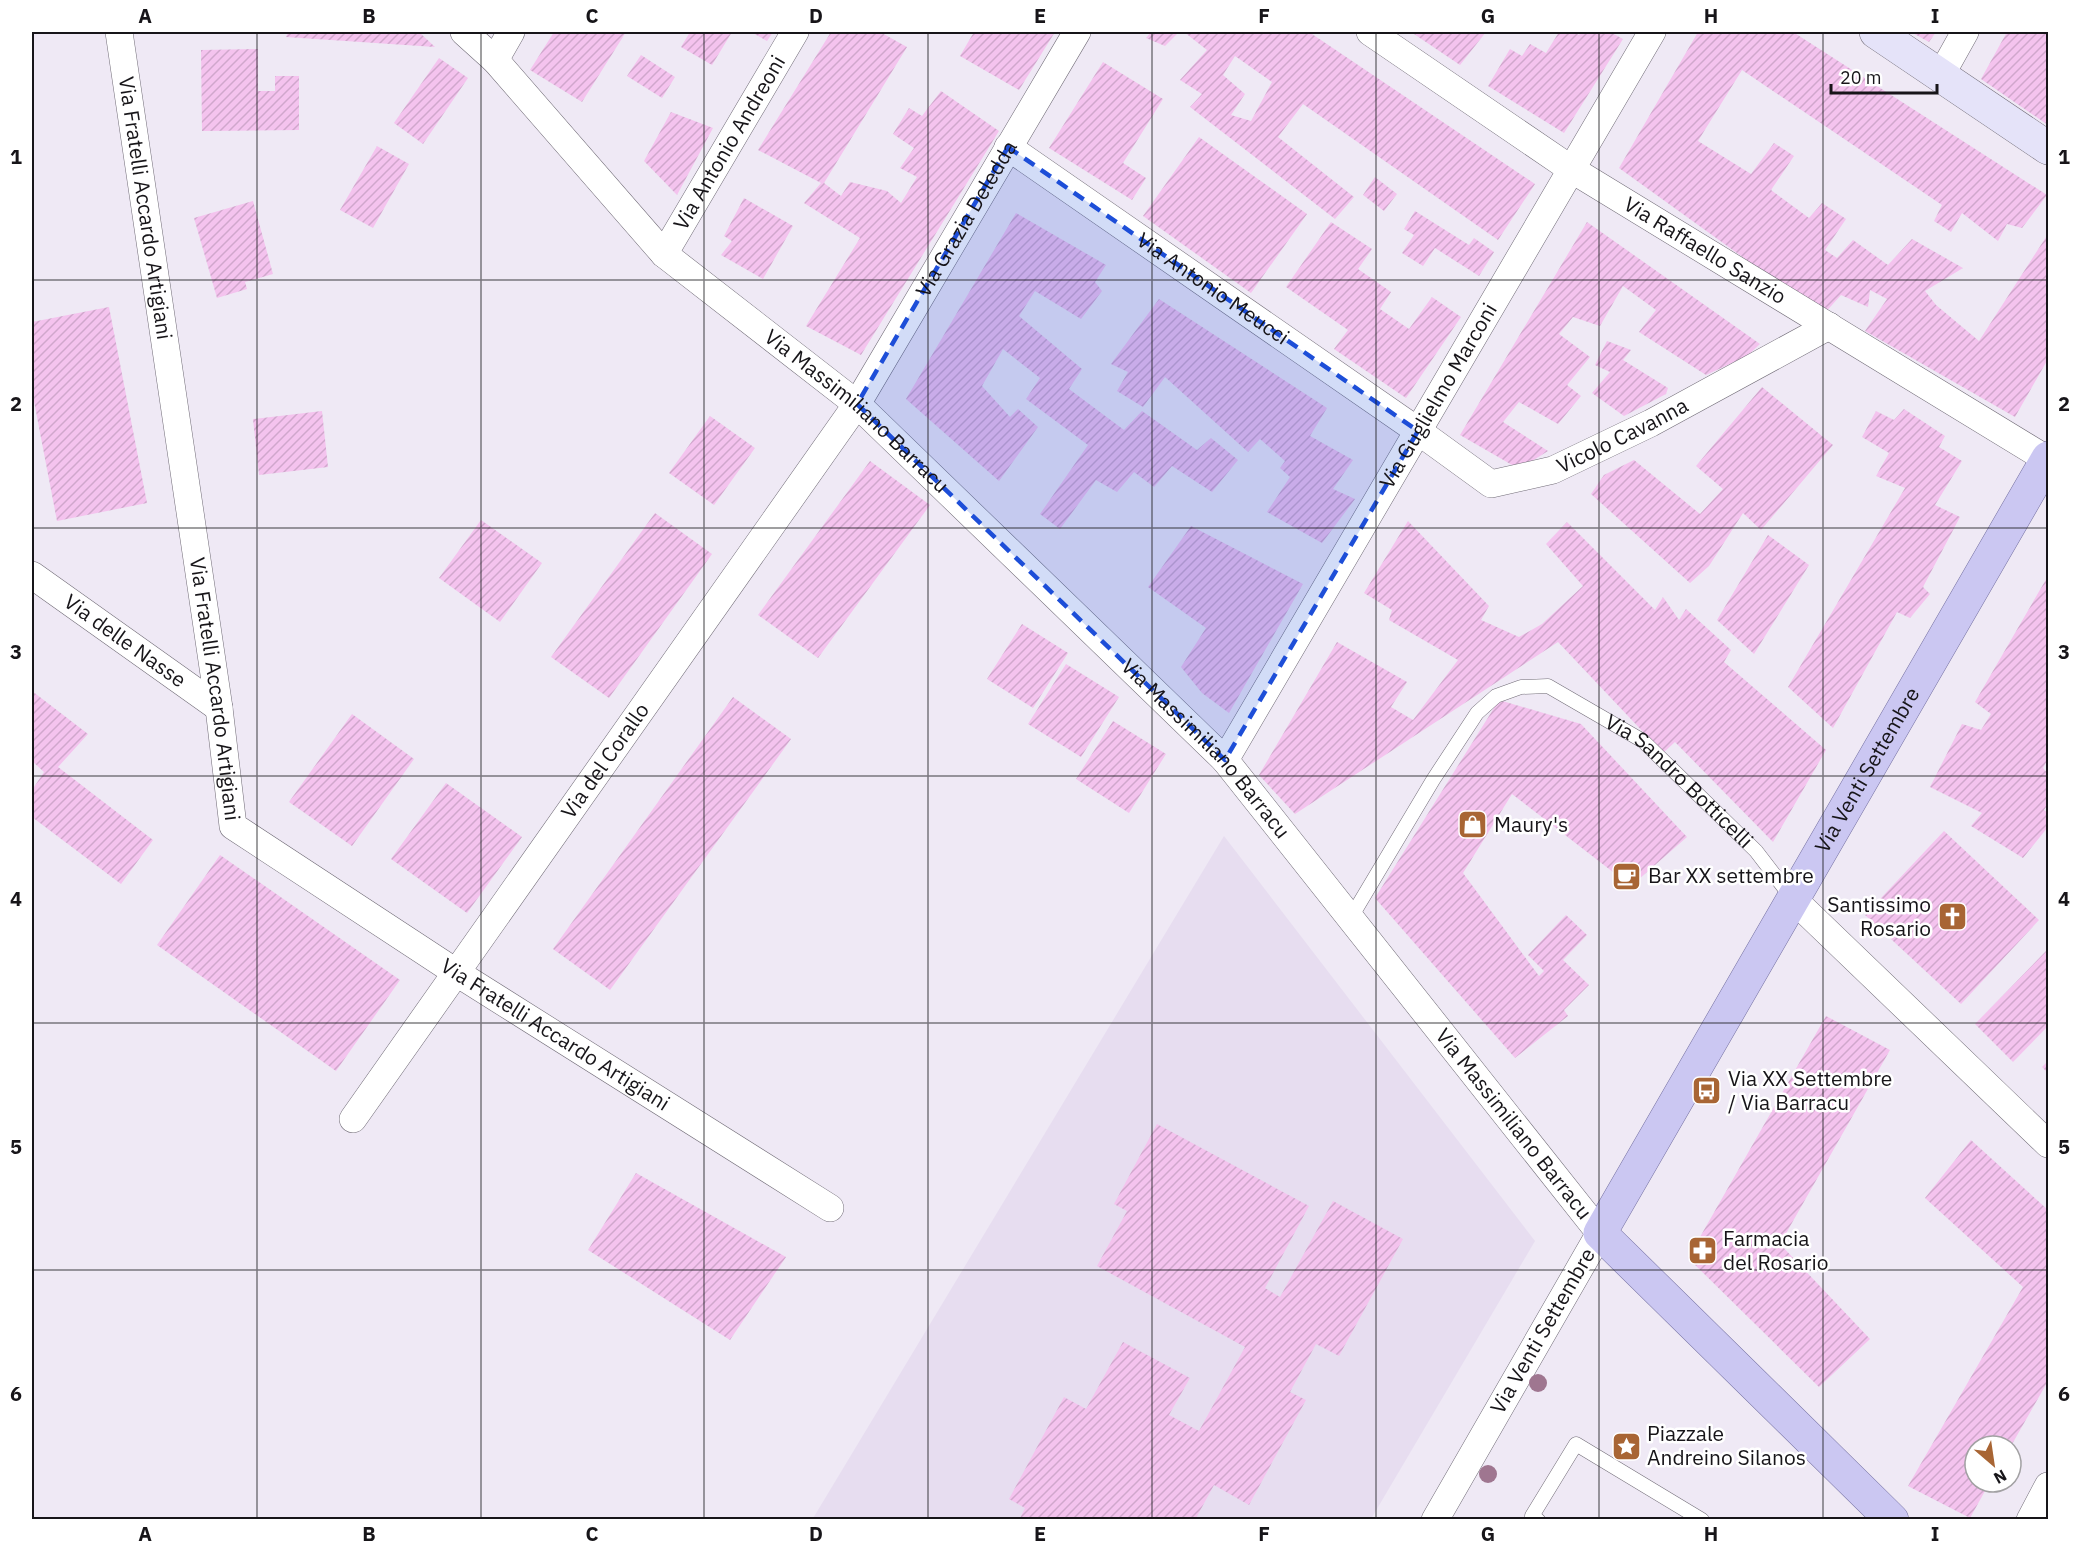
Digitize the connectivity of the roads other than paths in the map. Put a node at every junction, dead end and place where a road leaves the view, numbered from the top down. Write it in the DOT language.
graph roads {
  1 [pos="118,32"];
  2 [pos="464,32"];
  3 [pos="511,32"];
  4 [pos="795,32"];
  5 [pos="1077,32"];
  6 [pos="1370,32"];
  7 [pos="1652,32"];
  8 [pos="1876,32"];
  9 [pos="1965,32"];
  10 [pos="495,60"];
  11 [pos="1941,75"];
  12 [pos="1008,147"];
  13 [pos="2049,148"];
  14 [pos="1571,169"];
  15 [pos="664,254"];
  16 [pos="1829,326"];
  17 [pos="857,404"];
  18 [pos="1418,431"];
  19 [pos="2048,459"];
  20 [pos="32,575"];
  21 [pos="219,708"];
  22 [pos="1225,760"];
  23 [pos="1794,900"];
  24 [pos="1350,919"];
  25 [pos="457,973"];
  26 [pos="353,1119"];
  27 [pos="2049,1144"];
  28 [pos="830,1208"];
  29 [pos="1600,1233"];
  30 [pos="2049,1486"];
  31 [pos="1435,1520"];
  32 [pos="1538,1520"];
  33 [pos="1702,1520"];
  34 [pos="1892,1520"];
  35 [pos="2030,1520"];
  1 -- 21 [label="street, Via Fratelli Accardo Artigiani"];
  2 -- 10 [label="street, Via Massimiliano Barracu"];
  3 -- 10 [label="street"];
  4 -- 15 [label="street, Via Antonio Andreoni"];
  5 -- 12 [label="street, Via Grazia Deledda"];
  6 -- 14 [label="street, Via Raffaello Sanzio"];
  7 -- 14 [label="street, Via Guglielmo Marconi"];
  8 -- 11 [label="street"];
  9 -- 11 [label="street"];
  10 -- 15 [label="street, Via Massimiliano Barracu"];
  11 -- 13 [label="street"];
  12 -- 17 [label="street, Via Grazia Deledda"];
  12 -- 18 [label="street, Via Antonio Meucci"];
  14 -- 16 [label="street, Via Raffaello Sanzio"];
  14 -- 18 [label="street, Via Guglielmo Marconi"];
  15 -- 17 [label="street, Via Massimiliano Barracu"];
  16 -- 18 [label="street, Vicolo Cavanna"];
  16 -- 19 [label="street, Via Raffaello Sanzio"];
  17 -- 22 [label="street, Via Massimiliano Barracu"];
  17 -- 25 [label="street, Via del Corallo"];
  18 -- 22 [label="street, Via Guglielmo Marconi"];
  19 -- 23 [label="main road, Via Venti Settembre"];
  20 -- 21 [label="street, Via delle Nasse"];
  21 -- 25 [label="street, Via Fratelli Accardo Artigiani"];
  22 -- 24 [label="street, Via Massimiliano Barracu"];
  23 -- 24 [label="lane, Via Sandro Botticelli"];
  23 -- 27 [label="street, Via Sandro Botticelli"];
  23 -- 29 [label="main road, Via Venti Settembre"];
  24 -- 29 [label="street, Via Massimiliano Barracu"];
  25 -- 26 [label="street, Via del Corallo"];
  25 -- 28 [label="street, Via Fratelli Accardo Artigiani"];
  29 -- 31 [label="street, Via Venti Settembre"];
  29 -- 34 [label="main road, Via Massimiliano Barracu"];
  30 -- 35 [label="street"];
  32 -- 33 [label="lane"];
}
